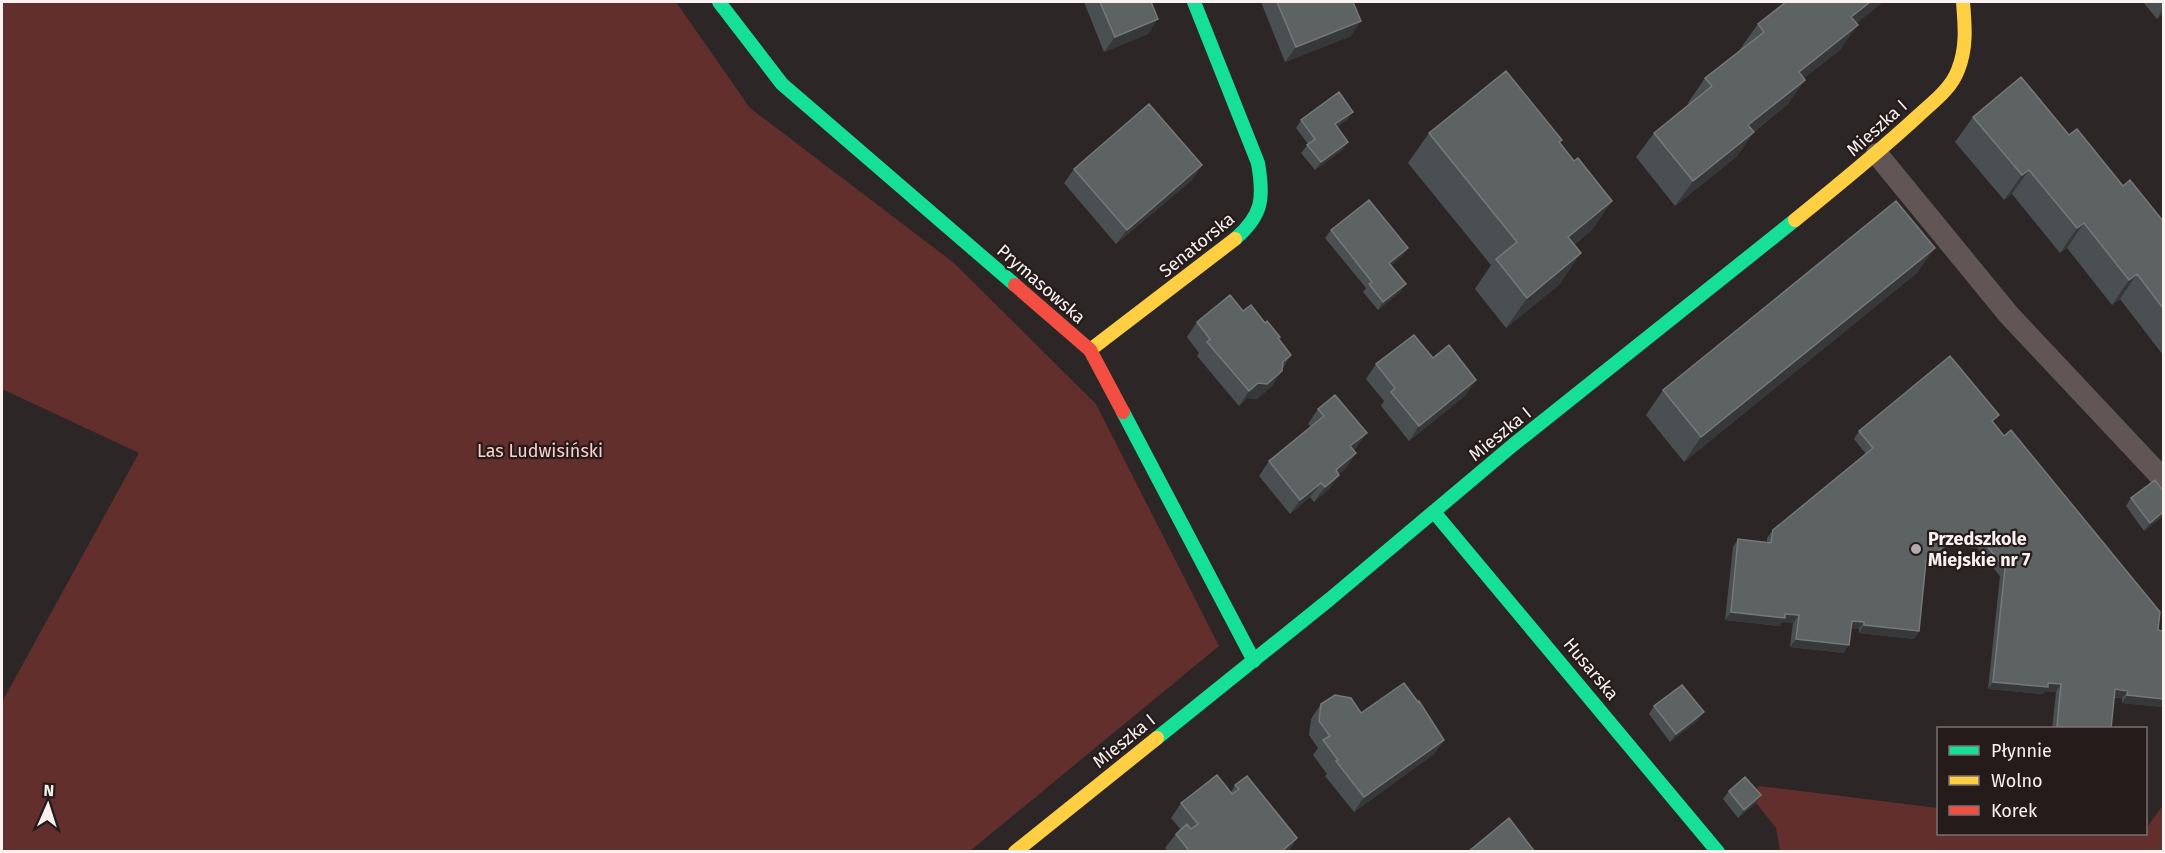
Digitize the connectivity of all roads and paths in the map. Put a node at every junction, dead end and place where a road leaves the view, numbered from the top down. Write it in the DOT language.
graph roads {
  1 [pos="720,2"];
  2 [pos="1194,2"];
  3 [pos="1963,2"];
  4 [pos="1877,154"];
  5 [pos="1090,350"];
  6 [pos="2163,480"];
  7 [pos="1434,512"];
  8 [pos="1254,661"];
  9 [pos="1015,852"];
  10 [pos="1718,852"];
  1 -- 5 [label="street, Prymasowska"];
  2 -- 5 [label="street, Senatorska"];
  3 -- 4 [label="street, Mieszka I"];
  4 -- 6 [label="lane"];
  4 -- 7 [label="street, Mieszka I"];
  5 -- 8 [label="street, Prymasowska"];
  7 -- 8 [label="street, Mieszka I"];
  7 -- 10 [label="street, Husarska"];
  8 -- 9 [label="street, Mieszka I"];
}
